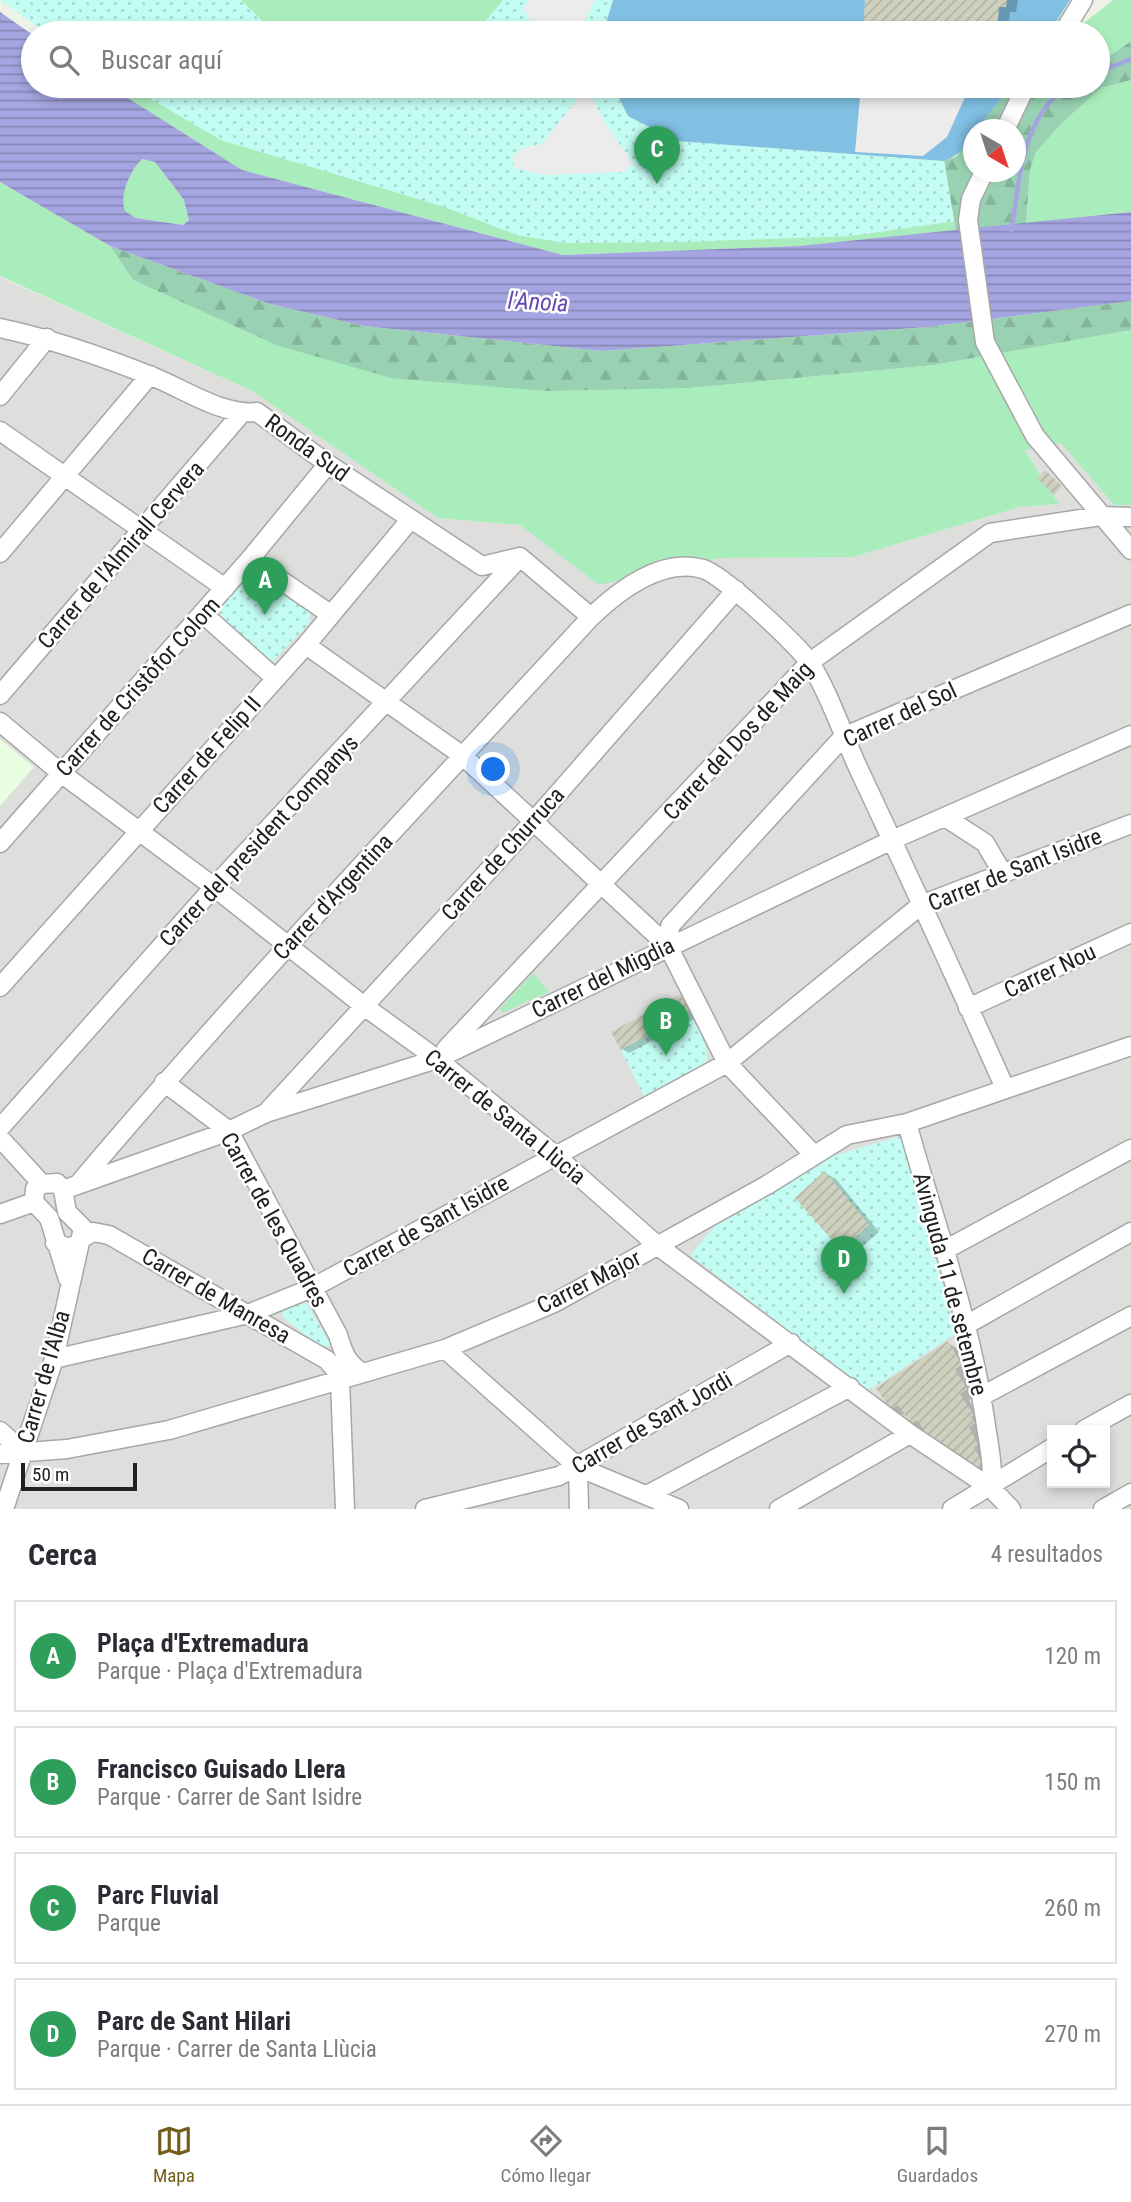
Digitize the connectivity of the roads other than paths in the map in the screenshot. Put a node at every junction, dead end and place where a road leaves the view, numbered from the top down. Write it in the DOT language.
graph roads {
  1 [pos="1083,4"];
  2 [pos="1071,21"];
  3 [pos="1020,98"];
  4 [pos="1010,119"];
  5 [pos="979,182"];
  6 [pos="0,328"];
  7 [pos="47,338"];
  8 [pos="150,376"];
  9 [pos="0,396"];
  10 [pos="241,414"];
  11 [pos="0,431"];
  12 [pos="328,464"];
  13 [pos="64,476"];
  14 [pos="1100,516"];
  15 [pos="1131,517"];
  16 [pos="410,520"];
  17 [pos="142,531"];
  18 [pos="1131,550"];
  19 [pos="0,553"];
  20 [pos="520,557"];
  21 [pos="250,559"];
  22 [pos="225,588"];
  23 [pos="736,590"];
  24 [pos="202,614"];
  25 [pos="330,614"];
  26 [pos="1131,614"];
  27 [pos="591,617"];
  28 [pos="306,645"];
  29 [pos="810,662"];
  30 [pos="275,678"];
  31 [pos="0,695"];
  32 [pos="386,702"];
  33 [pos="0,722"];
  34 [pos="1131,735"];
  35 [pos="843,737"];
  36 [pos="463,756"];
  37 [pos="61,774"];
  38 [pos="946,817"];
  39 [pos="533,822"];
  40 [pos="1131,824"];
  41 [pos="139,831"];
  42 [pos="892,840"];
  43 [pos="0,843"];
  44 [pos="1002,872"];
  45 [pos="603,886"];
  46 [pos="214,887"];
  47 [pos="921,905"];
  48 [pos="1131,933"];
  49 [pos="667,946"];
  50 [pos="287,947"];
  51 [pos="0,987"];
  52 [pos="364,1006"];
  53 [pos="968,1008"];
  54 [pos="1130,1049"];
  55 [pos="437,1059"];
  56 [pos="727,1063"];
  57 [pos="164,1082"];
  58 [pos="1004,1088"];
  59 [pos="266,1113"];
  60 [pos="907,1123"];
  61 [pos="0,1128"];
  62 [pos="229,1131"];
  63 [pos="0,1138"];
  64 [pos="1131,1149"];
  65 [pos="814,1155"];
  66 [pos="556,1156"];
  67 [pos="80,1182"];
  68 [pos="42,1184"];
  69 [pos="63,1190"];
  70 [pos="34,1202"];
  71 [pos="0,1214"];
  72 [pos="1131,1231"];
  73 [pos="80,1241"];
  74 [pos="55,1243"];
  75 [pos="658,1246"];
  76 [pos="943,1251"];
  77 [pos="69,1286"];
  78 [pos="312,1288"];
  79 [pos="248,1314"];
  80 [pos="1131,1316"];
  81 [pos="966,1325"];
  82 [pos="338,1335"];
  83 [pos="791,1343"];
  84 [pos="445,1349"];
  85 [pos="54,1359"];
  86 [pos="327,1360"];
  87 [pos="362,1373"];
  88 [pos="342,1380"];
  89 [pos="850,1387"];
  90 [pos="982,1396"];
  91 [pos="1131,1404"];
  92 [pos="1093,1425"];
  93 [pos="0,1432"];
  94 [pos="910,1434"];
  95 [pos="22,1451"];
  96 [pos="1047,1451"];
  97 [pos="0,1454"];
  98 [pos="578,1467"];
  99 [pos="991,1488"];
  100 [pos="1131,1493"];
  101 [pos="647,1495"];
  102 [pos="4,1509"];
  103 [pos="345,1509"];
  104 [pos="425,1509"];
  105 [pos="579,1509"];
  106 [pos="680,1509"];
  107 [pos="779,1509"];
  108 [pos="952,1509"];
  109 [pos="1011,1509"];
  110 [pos="1103,1509"];
  1 -- 2 [label="street"];
  3 -- 4 [label="street"];
  5 -- 14 [label="street"];
  6 -- 7 [label="street, Ronda Sud"];
  7 -- 8 [label="street, Ronda Sud"];
  7 -- 9 [label="street"];
  8 -- 10 [label="street, Ronda Sud"];
  8 -- 13 [label="street"];
  10 -- 12 [label="street, Ronda Sud"];
  10 -- 17 [label="street, Carrer de l'Almirall Cervera"];
  11 -- 13 [label="street"];
  12 -- 16 [label="street, Ronda Sud"];
  12 -- 21 [label="street, Carrer de Cristòfor Colom"];
  13 -- 17 [label="street"];
  13 -- 19 [label="street"];
  14 -- 15 [label="street, Carrer del Dos de Maig"];
  14 -- 18 [label="street"];
  14 -- 29 [label="street, Carrer del Dos de Maig"];
  16 -- 20 [label="street, Ronda Sud"];
  16 -- 25 [label="street, Carrer de Felip II"];
  17 -- 22 [label="street"];
  17 -- 31 [label="street, Carrer de l'Almirall Cervera"];
  20 -- 27 [label="street"];
  20 -- 32 [label="street, Carrer del president Companys"];
  21 -- 22 [label="street, Carrer de Cristòfor Colom"];
  21 -- 25 [label="street"];
  22 -- 24 [label="street, Carrer de Cristòfor Colom"];
  23 -- 27 [label="street, Carrer d'Argentina"];
  23 -- 29 [label="street, Carrer d'Argentina"];
  23 -- 39 [label="street, Carrer de Churruca"];
  24 -- 30 [label="street"];
  24 -- 37 [label="street, Carrer de Cristòfor Colom"];
  25 -- 28 [label="street, Carrer de Felip II"];
  26 -- 35 [label="street, Carrer del Sol"];
  27 -- 36 [label="street, Carrer d'Argentina"];
  28 -- 30 [label="street, Carrer de Felip II"];
  28 -- 32 [label="street"];
  29 -- 35 [label="street"];
  29 -- 45 [label="street, Carrer del Dos de Maig"];
  30 -- 41 [label="street, Carrer de Felip II"];
  32 -- 36 [label="street"];
  32 -- 46 [label="street, Carrer del president Companys"];
  33 -- 37 [label="street, Carrer de Santa Llùcia"];
  34 -- 38 [label="street, Carrer del Migdia"];
  35 -- 42 [label="street"];
  35 -- 49 [label="street, Carrer del Sol"];
  36 -- 39 [label="street"];
  36 -- 50 [label="street, Carrer d'Argentina"];
  37 -- 41 [label="street, Carrer de Santa Llùcia"];
  37 -- 43 [label="street, Carrer de Cristòfor Colom"];
  38 -- 42 [label="street, Carrer del Migdia"];
  38 -- 44 [label="street"];
  39 -- 45 [label="street"];
  39 -- 52 [label="street, Carrer de Churruca"];
  40 -- 44 [label="street, Carrer de Sant Isidre"];
  41 -- 46 [label="street, Carrer de Santa Llùcia"];
  41 -- 51 [label="street, Carrer de Felip II"];
  42 -- 47 [label="street"];
  42 -- 49 [label="street, Carrer del Migdia"];
  44 -- 47 [label="street, Carrer de Sant Isidre"];
  45 -- 49 [label="street"];
  45 -- 55 [label="street, Carrer del Dos de Maig"];
  46 -- 50 [label="street, Carrer de Santa Llùcia"];
  46 -- 61 [label="street, Carrer del president Companys"];
  47 -- 53 [label="street"];
  47 -- 56 [label="street, Carrer de Sant Isidre"];
  48 -- 53 [label="street, Carrer Nou"];
  49 -- 55 [label="street, Carrer del Migdia"];
  49 -- 56 [label="street"];
  50 -- 52 [label="street, Carrer de Santa Llùcia"];
  50 -- 57 [label="street, Carrer d'Argentina"];
  52 -- 55 [label="street, Carrer de Santa Llùcia"];
  52 -- 59 [label="street, Carrer de Churruca"];
  53 -- 58 [label="street"];
  54 -- 58 [label="street, Carrer Major"];
  55 -- 59 [label="street, Carrer del Migdia"];
  55 -- 66 [label="street, Carrer de Santa Llùcia"];
  56 -- 65 [label="street"];
  56 -- 66 [label="street, Carrer de Sant Isidre"];
  57 -- 62 [label="street, Carrer de les Quadres"];
  57 -- 67 [label="street, Carrer d'Argentina"];
  58 -- 60 [label="street, Carrer Major"];
  59 -- 62 [label="street, Carrer del Migdia"];
  60 -- 65 [label="street, Carrer Major"];
  60 -- 76 [label="street, Avinguda 11 de setembre"];
  62 -- 67 [label="street, Carrer del Migdia"];
  62 -- 78 [label="street, Carrer de les Quadres"];
  63 -- 68 [label="street"];
  64 -- 76 [label="street"];
  65 -- 75 [label="street, Carrer Major"];
  66 -- 75 [label="street, Carrer de Santa Llùcia"];
  66 -- 78 [label="street, Carrer de Sant Isidre"];
  67 -- 69 [label="street, Carrer del Migdia"];
  68 -- 69 [label="street"];
  68 -- 70 [label="street"];
  69 -- 73 [label="street"];
  70 -- 71 [label="street"];
  70 -- 74 [label="street, Carrer de l'Alba"];
  72 -- 81 [label="street"];
  73 -- 74 [label="street, Carrer de Manresa"];
  73 -- 77 [label="street, Carrer de l'Alba"];
  73 -- 79 [label="street, Carrer de Manresa"];
  74 -- 77 [label="street, Carrer de l'Alba"];
  75 -- 83 [label="street, Carrer de Santa Llùcia"];
  75 -- 84 [label="street, Carrer Major"];
  76 -- 81 [label="street, Avinguda 11 de setembre"];
  77 -- 85 [label="street, Carrer de l'Alba"];
  78 -- 79 [label="street, Carrer de Sant Isidre"];
  78 -- 82 [label="street, Carrer de les Quadres"];
  79 -- 85 [label="street, Carrer de Sant Isidre"];
  79 -- 86 [label="street, Carrer de Manresa"];
  80 -- 90 [label="street"];
  81 -- 90 [label="street, Avinguda 11 de setembre"];
  82 -- 86 [label="street"];
  82 -- 87 [label="street, Carrer de les Quadres"];
  83 -- 89 [label="street, Carrer de Santa Llùcia"];
  83 -- 98 [label="street, Carrer de Sant Jordi"];
  84 -- 87 [label="street, Carrer Major"];
  84 -- 98 [label="street"];
  85 -- 95 [label="street, Carrer de l'Alba"];
  86 -- 88 [label="street, Carrer de Manresa"];
  87 -- 88 [label="street, Carrer Major"];
  88 -- 95 [label="street, Carrer Major"];
  88 -- 103 [label="street"];
  89 -- 94 [label="street, Carrer de Santa Llùcia"];
  89 -- 101 [label="street"];
  90 -- 99 [label="street, Avinguda 11 de setembre"];
  91 -- 92 [label="street"];
  93 -- 95 [label="street"];
  94 -- 99 [label="street, Carrer de Santa Llùcia"];
  94 -- 107 [label="street"];
  95 -- 97 [label="street, Carrer Major"];
  95 -- 102 [label="street, Carrer de l'Alba"];
  96 -- 99 [label="street"];
  98 -- 101 [label="street"];
  98 -- 104 [label="street, Carrer de Sant Jordi"];
  98 -- 105 [label="street"];
  99 -- 108 [label="street"];
  99 -- 109 [label="street, Carrer de Santa Llùcia"];
  100 -- 110 [label="street"];
  101 -- 106 [label="street"];
}
